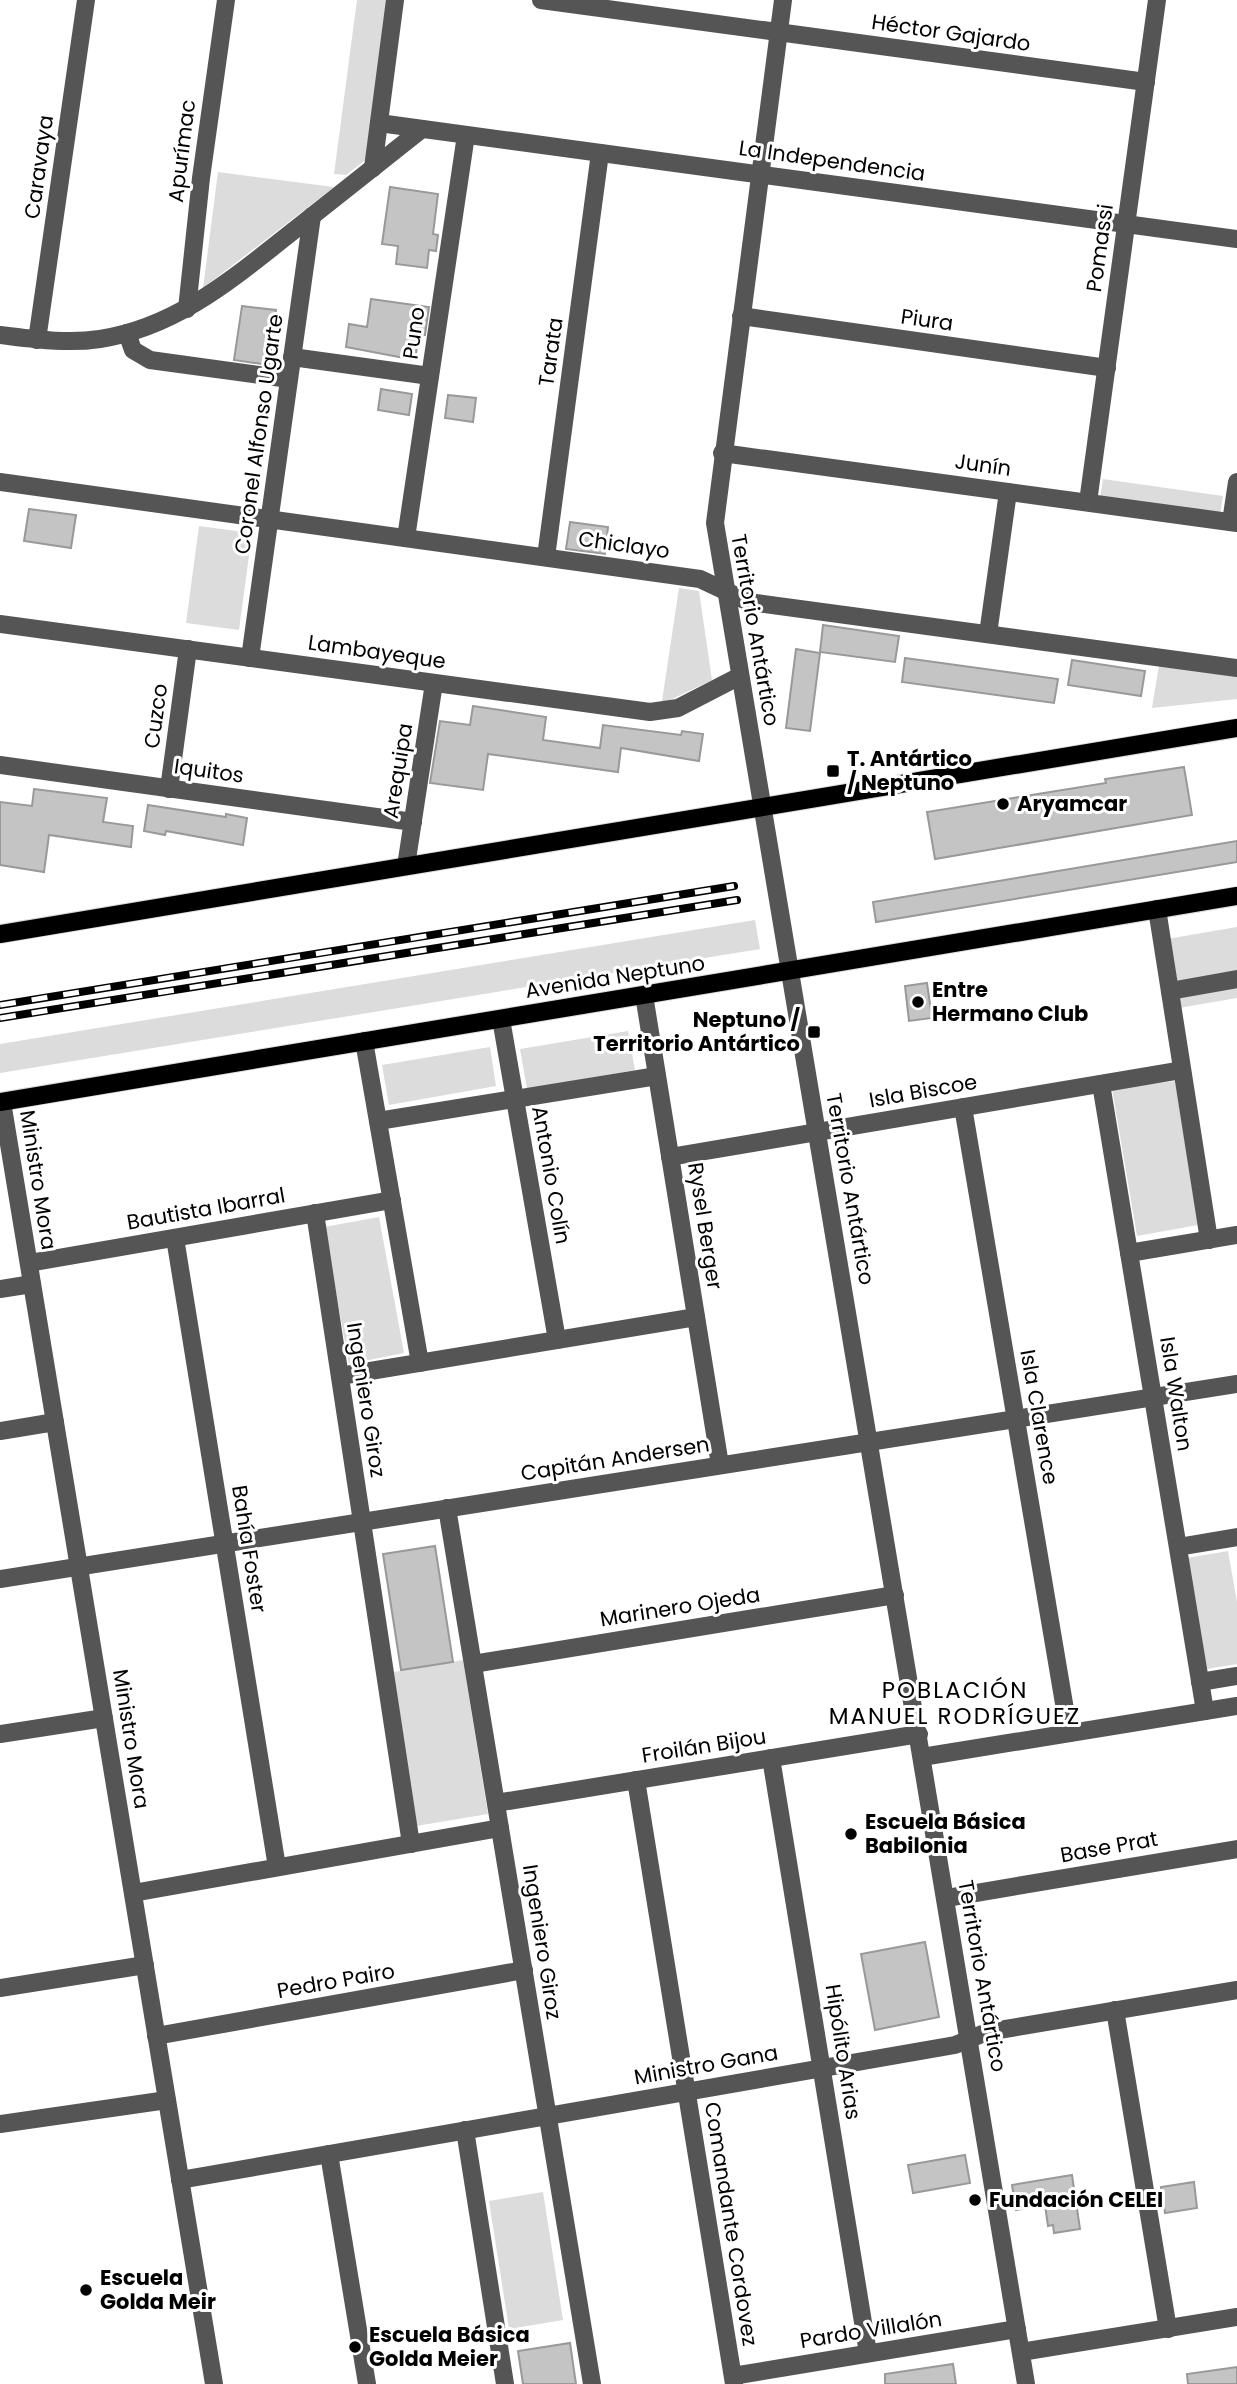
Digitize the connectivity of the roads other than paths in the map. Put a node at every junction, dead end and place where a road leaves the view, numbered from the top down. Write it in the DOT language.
graph roads {
  1 [pos="86,0"];
  2 [pos="226,0"];
  3 [pos="395,0"];
  4 [pos="541,0"];
  5 [pos="783,0"];
  6 [pos="1157,0"];
  7 [pos="779,32"];
  8 [pos="1146,82"];
  9 [pos="379,123"];
  10 [pos="422,129"];
  11 [pos="466,135"];
  12 [pos="600,153"];
  13 [pos="373,168"];
  14 [pos="760,175"];
  15 [pos="312,216"];
  16 [pos="1126,224"];
  17 [pos="1237,239"];
  18 [pos="187,309"];
  19 [pos="741,316"];
  20 [pos="127,333"];
  21 [pos="0,335"];
  22 [pos="37,340"];
  23 [pos="292,357"];
  24 [pos="1107,368"];
  25 [pos="430,376"];
  26 [pos="289,379"];
  27 [pos="722,453"];
  28 [pos="0,482"];
  29 [pos="1237,482"];
  30 [pos="1008,492"];
  31 [pos="1088,502"];
  32 [pos="270,519"];
  33 [pos="1234,522"];
  34 [pos="406,538"];
  35 [pos="546,557"];
  36 [pos="724,590"];
  37 [pos="0,624"];
  38 [pos="988,634"];
  39 [pos="188,649"];
  40 [pos="250,658"];
  41 [pos="1237,668"];
  42 [pos="740,676"];
  43 [pos="434,683"];
  44 [pos="1237,728"];
  45 [pos="0,765"];
  46 [pos="169,789"];
  47 [pos="762,807"];
  48 [pos="413,822"];
  49 [pos="406,866"];
  50 [pos="1237,896"];
  51 [pos="1157,909"];
  52 [pos="0,934"];
  53 [pos="790,971"];
  54 [pos="1237,979"];
  55 [pos="1170,991"];
  56 [pos="644,995"];
  57 [pos="501,1019"];
  58 [pos="364,1041"];
  59 [pos="1182,1070"];
  60 [pos="657,1076"];
  61 [pos="1101,1084"];
  62 [pos="515,1099"];
  63 [pos="1,1102"];
  64 [pos="963,1108"];
  65 [pos="378,1121"];
  66 [pos="817,1132"];
  67 [pos="670,1157"];
  68 [pos="392,1200"];
  69 [pos="315,1213"];
  70 [pos="1237,1235"];
  71 [pos="175,1238"];
  72 [pos="1209,1240"];
  73 [pos="1129,1253"];
  74 [pos="29,1263"];
  75 [pos="32,1284"];
  76 [pos="0,1289"];
  77 [pos="696,1317"];
  78 [pos="557,1340"];
  79 [pos="420,1363"];
  80 [pos="340,1376"];
  81 [pos="1237,1384"];
  82 [pos="1153,1397"];
  83 [pos="1016,1419"];
  84 [pos="55,1422"];
  85 [pos="0,1431"];
  86 [pos="869,1442"];
  87 [pos="720,1465"];
  88 [pos="447,1508"];
  89 [pos="362,1522"];
  90 [pos="1237,1540"];
  91 [pos="225,1544"];
  92 [pos="1178,1547"];
  93 [pos="79,1567"];
  94 [pos="0,1579"];
  95 [pos="895,1595"];
  96 [pos="473,1664"];
  97 [pos="1237,1676"];
  98 [pos="1200,1682"];
  99 [pos="1237,1706"];
  100 [pos="1205,1711"];
  101 [pos="104,1718"];
  102 [pos="1069,1733"];
  103 [pos="0,1734"];
  104 [pos="919,1734"];
  105 [pos="922,1757"];
  106 [pos="772,1758"];
  107 [pos="636,1780"];
  108 [pos="496,1803"];
  109 [pos="500,1828"];
  110 [pos="411,1843"];
  111 [pos="1237,1849"];
  112 [pos="277,1867"];
  113 [pos="133,1892"];
  114 [pos="946,1898"];
  115 [pos="145,1965"];
  116 [pos="524,1970"];
  117 [pos="0,1989"];
  118 [pos="1237,1990"];
  119 [pos="1115,2010"];
  120 [pos="156,2036"];
  121 [pos="970,2039"];
  122 [pos="822,2068"];
  123 [pos="686,2092"];
  124 [pos="167,2100"];
  125 [pos="548,2116"];
  126 [pos="0,2124"];
  127 [pos="465,2130"];
  128 [pos="329,2154"];
  129 [pos="180,2180"];
  130 [pos="1237,2318"];
  131 [pos="1017,2329"];
  132 [pos="1168,2329"];
  133 [pos="1021,2352"];
  134 [pos="868,2353"];
  135 [pos="733,2380"];
  136 [pos="214,2384"];
  137 [pos="367,2384"];
  138 [pos="505,2384"];
  139 [pos="592,2384"];
  140 [pos="1027,2384"];
  1 -- 22 [label="street, Caravaya"];
  2 -- 18 [label="street, Apurímac"];
  3 -- 9 [label="street"];
  4 -- 7 [label="street, Héctor Gajardo"];
  5 -- 7 [label="street, Territorio Antártico"];
  6 -- 8 [label="street, Pomassi"];
  7 -- 8 [label="street, Héctor Gajardo"];
  7 -- 14 [label="street, Territorio Antártico"];
  8 -- 16 [label="street, Pomassi"];
  9 -- 10 [label="street, La Independencia"];
  9 -- 13 [label="street"];
  10 -- 11 [label="street, La Independencia"];
  10 -- 13 [label="street"];
  11 -- 12 [label="street, La Independencia"];
  11 -- 25 [label="street, Puno"];
  12 -- 14 [label="street, La Independencia"];
  12 -- 35 [label="street, Tarata"];
  13 -- 15 [label="street"];
  14 -- 16 [label="street, La Independencia"];
  14 -- 19 [label="street, Territorio Antártico"];
  15 -- 18 [label="street"];
  15 -- 23 [label="street, Coronel Alfonso Ugarte"];
  16 -- 17 [label="street, La Independencia"];
  16 -- 24 [label="street, Pomassi"];
  18 -- 20 [label="street"];
  19 -- 24 [label="street, Piura"];
  19 -- 27 [label="street, Territorio Antártico"];
  20 -- 22 [label="street"];
  20 -- 26 [label="street"];
  21 -- 22 [label="street"];
  23 -- 25 [label="street"];
  23 -- 26 [label="street, Coronel Alfonso Ugarte"];
  24 -- 31 [label="street, Pomassi"];
  25 -- 34 [label="street, Puno"];
  26 -- 32 [label="street, Coronel Alfonso Ugarte"];
  27 -- 30 [label="street, Junín"];
  27 -- 36 [label="street, Territorio Antártico"];
  28 -- 32 [label="street, Chiclayo"];
  29 -- 33 [label="street"];
  30 -- 31 [label="street, Junín"];
  30 -- 38 [label="street"];
  31 -- 33 [label="street, Junín"];
  32 -- 34 [label="street, Chiclayo"];
  32 -- 40 [label="street, Coronel Alfonso Ugarte"];
  34 -- 35 [label="street, Chiclayo"];
  35 -- 36 [label="street, Chiclayo"];
  36 -- 38 [label="street, Chiclayo"];
  36 -- 42 [label="street, Territorio Antártico"];
  37 -- 39 [label="street, Lambayeque"];
  38 -- 41 [label="street, Chiclayo"];
  39 -- 40 [label="street, Lambayeque"];
  39 -- 46 [label="street, Cuzco"];
  40 -- 43 [label="street, Lambayeque"];
  42 -- 43 [label="street, Lambayeque"];
  42 -- 47 [label="street, Territorio Antártico"];
  43 -- 48 [label="street, Arequipa"];
  44 -- 47 [label="main road"];
  45 -- 46 [label="street, Iquitos"];
  46 -- 48 [label="street, Iquitos"];
  47 -- 49 [label="main road"];
  47 -- 53 [label="street, Territorio Antártico"];
  48 -- 49 [label="street, Arequipa"];
  49 -- 52 [label="main road"];
  50 -- 51 [label="main road, Avenida Neptuno"];
  51 -- 53 [label="main road, Avenida Neptuno"];
  51 -- 55 [label="street"];
  53 -- 56 [label="main road, Avenida Neptuno"];
  53 -- 66 [label="street, Territorio Antártico"];
  54 -- 55 [label="street"];
  55 -- 59 [label="street"];
  56 -- 57 [label="main road, Avenida Neptuno"];
  56 -- 60 [label="street, Rysel Berger"];
  57 -- 58 [label="main road, Avenida Neptuno"];
  57 -- 62 [label="street, Antonio Colín"];
  58 -- 63 [label="main road, Avenida Neptuno"];
  58 -- 65 [label="street"];
  59 -- 61 [label="street, Isla Biscoe"];
  59 -- 72 [label="street"];
  60 -- 62 [label="street"];
  60 -- 67 [label="street, Rysel Berger"];
  61 -- 64 [label="street, Isla Biscoe"];
  61 -- 73 [label="street, Isla Walton"];
  62 -- 65 [label="street"];
  62 -- 78 [label="street, Antonio Colín"];
  63 -- 74 [label="street, Ministro Mora"];
  64 -- 66 [label="street, Isla Biscoe"];
  64 -- 83 [label="street, Isla Clarence"];
  65 -- 68 [label="street"];
  66 -- 67 [label="street, Isla Biscoe"];
  66 -- 86 [label="street, Territorio Antártico"];
  67 -- 77 [label="street, Rysel Berger"];
  68 -- 69 [label="street, Bautista Ibarral"];
  68 -- 79 [label="street"];
  69 -- 71 [label="street, Bautista Ibarral"];
  69 -- 80 [label="street, Ingeniero Giroz"];
  70 -- 72 [label="street"];
  71 -- 74 [label="street, Bautista Ibarral"];
  71 -- 91 [label="street, Bahía Foster"];
  72 -- 73 [label="street"];
  73 -- 82 [label="street, Isla Walton"];
  74 -- 75 [label="street, Ministro Mora"];
  75 -- 76 [label="street"];
  75 -- 84 [label="street, Ministro Mora"];
  77 -- 78 [label="street"];
  77 -- 87 [label="street, Rysel Berger"];
  78 -- 79 [label="street"];
  79 -- 80 [label="street"];
  80 -- 89 [label="street, Ingeniero Giroz"];
  81 -- 82 [label="street, Capitán Andersen"];
  82 -- 83 [label="street, Capitán Andersen"];
  82 -- 92 [label="street, Isla Walton"];
  83 -- 86 [label="street, Capitán Andersen"];
  83 -- 102 [label="street, Isla Clarence"];
  84 -- 85 [label="street"];
  84 -- 93 [label="street, Ministro Mora"];
  86 -- 87 [label="street, Capitán Andersen"];
  86 -- 95 [label="street, Territorio Antártico"];
  87 -- 88 [label="street, Capitán Andersen"];
  88 -- 89 [label="street, Capitán Andersen"];
  88 -- 96 [label="street, Ingeniero Giroz"];
  89 -- 91 [label="street, Capitán Andersen"];
  89 -- 110 [label="street, Ingeniero Giroz"];
  90 -- 92 [label="street"];
  91 -- 93 [label="street, Capitán Andersen"];
  91 -- 112 [label="street, Bahía Foster"];
  92 -- 98 [label="street, Isla Walton"];
  93 -- 94 [label="street, Capitán Andersen"];
  93 -- 101 [label="street, Ministro Mora"];
  95 -- 96 [label="street, Marinero Ojeda"];
  95 -- 104 [label="street, Territorio Antártico"];
  96 -- 108 [label="street, Ingeniero Giroz"];
  97 -- 98 [label="street"];
  98 -- 100 [label="street, Isla Walton"];
  99 -- 100 [label="street"];
  100 -- 102 [label="street"];
  101 -- 103 [label="street"];
  101 -- 113 [label="street, Ministro Mora"];
  102 -- 105 [label="street"];
  104 -- 105 [label="street, Territorio Antártico"];
  104 -- 106 [label="street, Froilán Bijou"];
  105 -- 114 [label="street, Territorio Antártico"];
  106 -- 107 [label="street, Froilán Bijou"];
  106 -- 122 [label="street, Hipólito Arias"];
  107 -- 108 [label="street, Froilán Bijou"];
  107 -- 123 [label="street, Comandante Cordovez"];
  108 -- 109 [label="street, Ingeniero Giroz"];
  109 -- 110 [label="street"];
  109 -- 116 [label="street, Ingeniero Giroz"];
  110 -- 112 [label="street"];
  111 -- 114 [label="street, Base Prat"];
  112 -- 113 [label="street"];
  113 -- 115 [label="street, Ministro Mora"];
  114 -- 121 [label="street, Territorio Antártico"];
  115 -- 117 [label="street"];
  115 -- 120 [label="street, Ministro Mora"];
  116 -- 120 [label="street, Pedro Pairo"];
  116 -- 125 [label="street, Ingeniero Giroz"];
  118 -- 119 [label="street, Ministro Gana"];
  119 -- 121 [label="street, Ministro Gana"];
  119 -- 132 [label="street"];
  120 -- 124 [label="street, Ministro Mora"];
  121 -- 122 [label="street, Ministro Gana"];
  121 -- 131 [label="street, Territorio Antártico"];
  122 -- 123 [label="street, Ministro Gana"];
  122 -- 134 [label="street, Hipólito Arias"];
  123 -- 125 [label="street, Ministro Gana"];
  123 -- 135 [label="street, Comandante Cordovez"];
  124 -- 126 [label="street"];
  124 -- 129 [label="street, Ministro Mora"];
  125 -- 127 [label="street, Ministro Gana"];
  125 -- 139 [label="street, Ingeniero Giroz"];
  127 -- 128 [label="street, Ministro Gana"];
  127 -- 138 [label="street"];
  128 -- 129 [label="street, Ministro Gana"];
  128 -- 137 [label="street"];
  129 -- 136 [label="street, Ministro Mora"];
  130 -- 132 [label="street"];
  131 -- 133 [label="street, Territorio Antártico"];
  131 -- 134 [label="street, Pardo Villalón"];
  132 -- 133 [label="street"];
  133 -- 140 [label="street, Territorio Antártico"];
  134 -- 135 [label="street, Pardo Villalón"];
}
